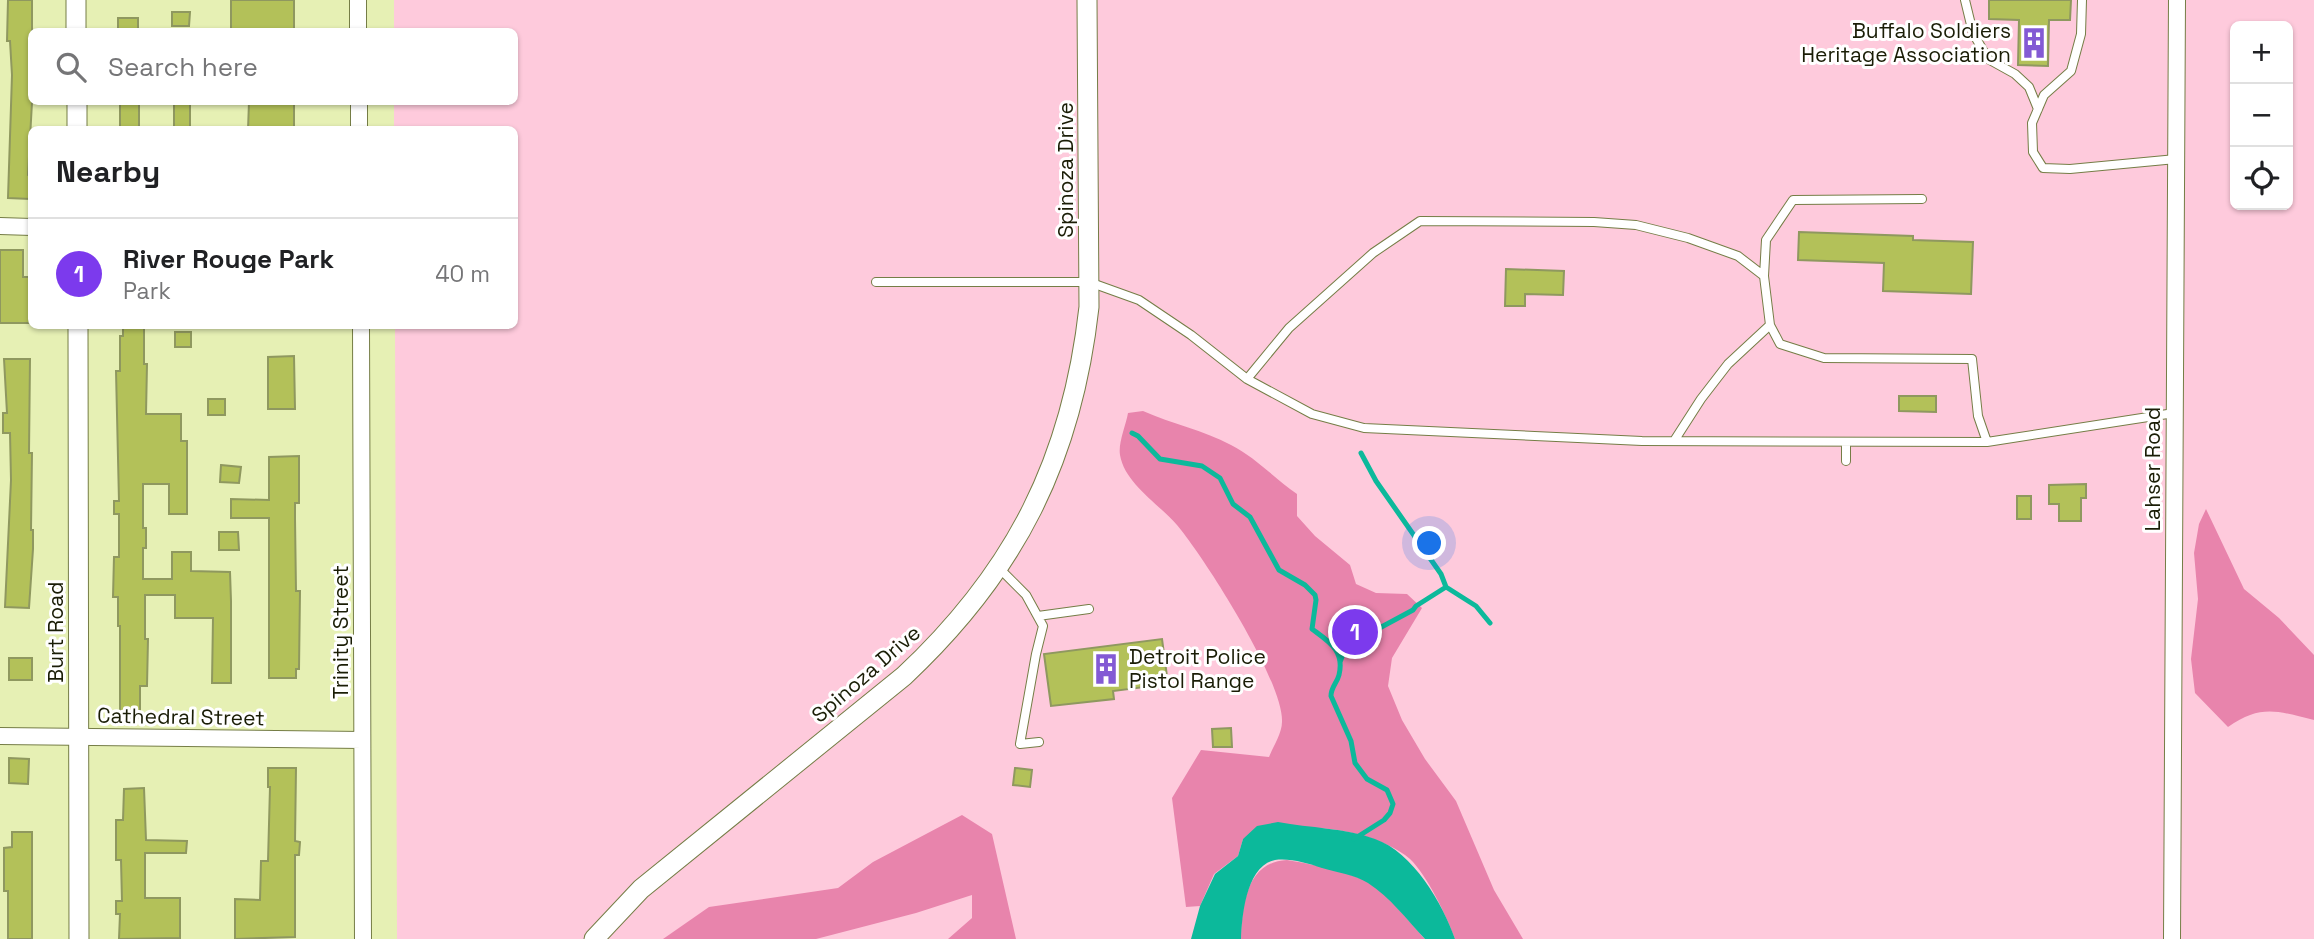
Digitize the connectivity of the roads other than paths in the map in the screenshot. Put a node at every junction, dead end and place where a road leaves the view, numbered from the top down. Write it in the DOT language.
graph roads {
  1 [pos="76,0"];
  2 [pos="358,0"];
  3 [pos="1087,0"];
  4 [pos="1965,0"];
  5 [pos="2082,0"];
  6 [pos="2177,0"];
  7 [pos="76,28"];
  8 [pos="358,28"];
  9 [pos="77,105"];
  10 [pos="359,105"];
  11 [pos="2038,109"];
  12 [pos="77,126"];
  13 [pos="359,126"];
  14 [pos="2176,159"];
  15 [pos="1922,199"];
  16 [pos="0,226"];
  17 [pos="28,227"];
  18 [pos="1764,276"];
  19 [pos="876,282"];
  20 [pos="1089,282"];
  21 [pos="1770,325"];
  22 [pos="78,329"];
  23 [pos="361,329"];
  24 [pos="1247,379"];
  25 [pos="2174,413"];
  26 [pos="1674,442"];
  27 [pos="1846,442"];
  28 [pos="1987,442"];
  29 [pos="1846,461"];
  30 [pos="999,568"];
  31 [pos="1089,609"];
  32 [pos="1038,616"];
  33 [pos="0,737"];
  34 [pos="79,737"];
  35 [pos="362,740"];
  36 [pos="1039,742"];
  37 [pos="79,939"];
  38 [pos="363,939"];
  39 [pos="594,939"];
  40 [pos="2172,939"];
  1 -- 7 [label="street"];
  2 -- 8 [label="street"];
  3 -- 20 [label="street, Spinoza Drive"];
  4 -- 11 [label="lane"];
  5 -- 11 [label="lane"];
  6 -- 14 [label="street, Lahser Road"];
  9 -- 12 [label="street"];
  10 -- 13 [label="street"];
  11 -- 14 [label="lane"];
  14 -- 25 [label="street, Lahser Road"];
  15 -- 18 [label="lane"];
  16 -- 17 [label="street"];
  18 -- 21 [label="lane"];
  18 -- 24 [label="lane"];
  19 -- 20 [label="lane"];
  20 -- 24 [label="lane"];
  20 -- 30 [label="street, Spinoza Drive"];
  21 -- 26 [label="lane"];
  21 -- 28 [label="lane"];
  22 -- 34 [label="street, Burt Road"];
  23 -- 35 [label="street, Trinity Street"];
  24 -- 26 [label="lane"];
  25 -- 28 [label="lane"];
  25 -- 40 [label="street, Lahser Road"];
  26 -- 27 [label="lane"];
  27 -- 28 [label="lane"];
  27 -- 29 [label="lane"];
  30 -- 32 [label="lane"];
  30 -- 39 [label="street, Spinoza Drive"];
  31 -- 32 [label="lane"];
  32 -- 36 [label="lane"];
  33 -- 34 [label="street, Cathedral Street"];
  34 -- 35 [label="street, Cathedral Street"];
  34 -- 37 [label="street, Burt Road"];
  35 -- 38 [label="street, Trinity Street"];
}
